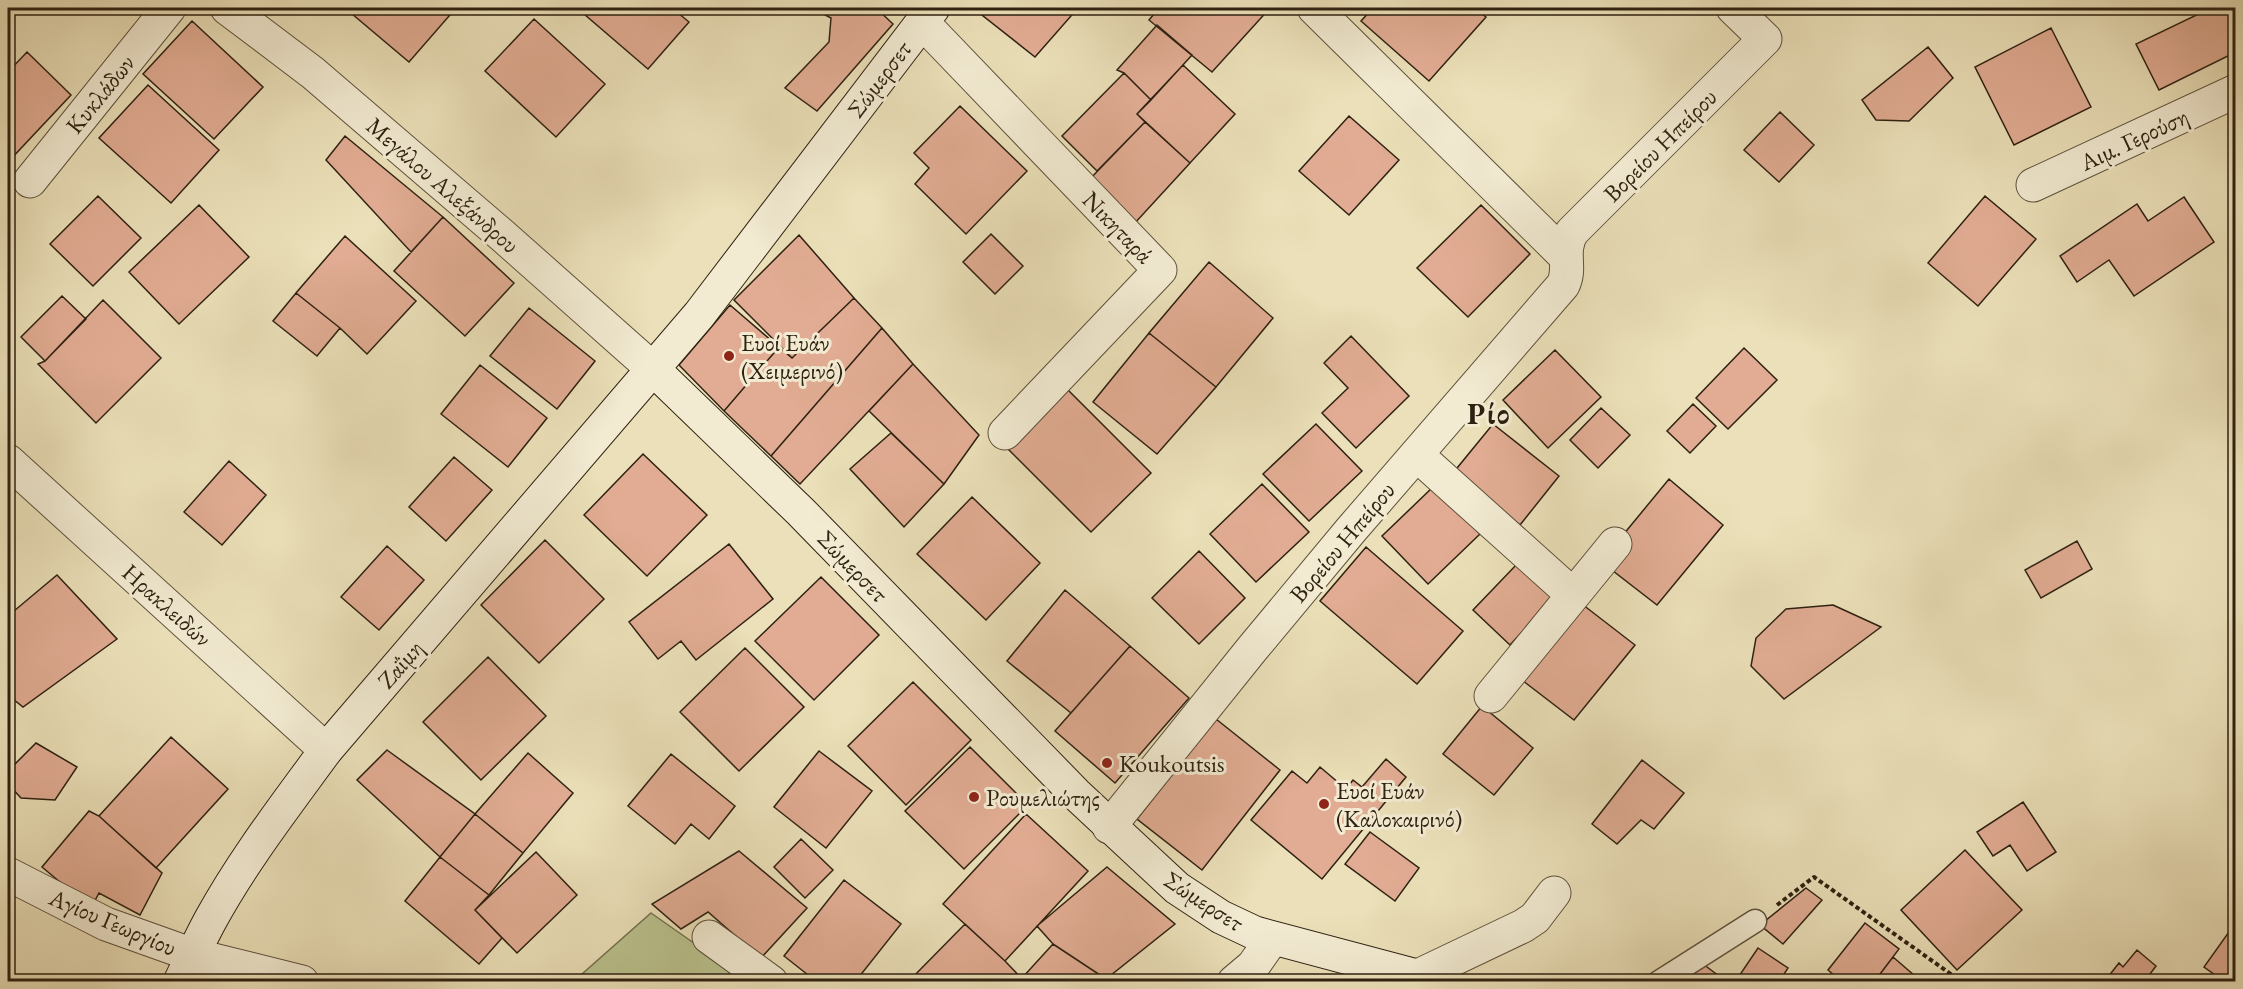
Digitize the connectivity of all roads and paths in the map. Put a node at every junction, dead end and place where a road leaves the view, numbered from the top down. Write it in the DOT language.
graph roads {
  1 [pos="169,8"];
  2 [pos="229,8"];
  3 [pos="1314,8"];
  4 [pos="1733,8"];
  5 [pos="927,15"];
  6 [pos="2235,91"];
  7 [pos="30,181"];
  8 [pos="2033,185"];
  9 [pos="1565,256"];
  10 [pos="654,370"];
  11 [pos="1005,433"];
  12 [pos="1417,455"];
  13 [pos="8,460"];
  14 [pos="1615,544"];
  15 [pos="1573,595"];
  16 [pos="1491,696"];
  17 [pos="326,750"];
  18 [pos="1109,827"];
  19 [pos="8,874"];
  20 [pos="1554,893"];
  21 [pos="1755,921"];
  22 [pos="709,936"];
  23 [pos="1272,939"];
  24 [pos="193,973"];
  25 [pos="1428,979"];
  26 [pos="303,981"];
  27 [pos="771,981"];
  28 [pos="1234,981"];
  29 [pos="1659,981"];
  30 [pos="1962,981"];
  1 -- 7 [label="street, Κυκλάδων"];
  2 -- 10 [label="street, Μεγάλου Αλεξάνδρου"];
  3 -- 9 [label="street"];
  4 -- 9 [label="street, Βορείου Ηπείρου"];
  5 -- 10 [label="street, Σώμερσετ"];
  5 -- 11 [label="street, Νικηταρά"];
  6 -- 8 [label="street, Αιμ. Γερούση"];
  9 -- 12 [label="street, Βορείου Ηπείρου"];
  10 -- 17 [label="street, Ζαΐμη"];
  10 -- 18 [label="street, Σώμερσετ"];
  12 -- 15 [label="street"];
  12 -- 18 [label="street, Βορείου Ηπείρου"];
  13 -- 17 [label="street, Ηρακλειδών"];
  14 -- 15 [label="street"];
  15 -- 16 [label="street"];
  17 -- 24 [label="street, Ζαΐμη"];
  18 -- 23 [label="street, Σώμερσετ"];
  19 -- 24 [label="street, Αγίου Γεωργίου"];
  20 -- 25 [label="street"];
  21 -- 29 [label="lane"];
  21 -- 30 [label="path"];
  22 -- 27 [label="street"];
  23 -- 25 [label="street, Σώμερσετ"];
  23 -- 28 [label="street"];
  24 -- 26 [label="street, Αγίου Γεωργίου"];
}
